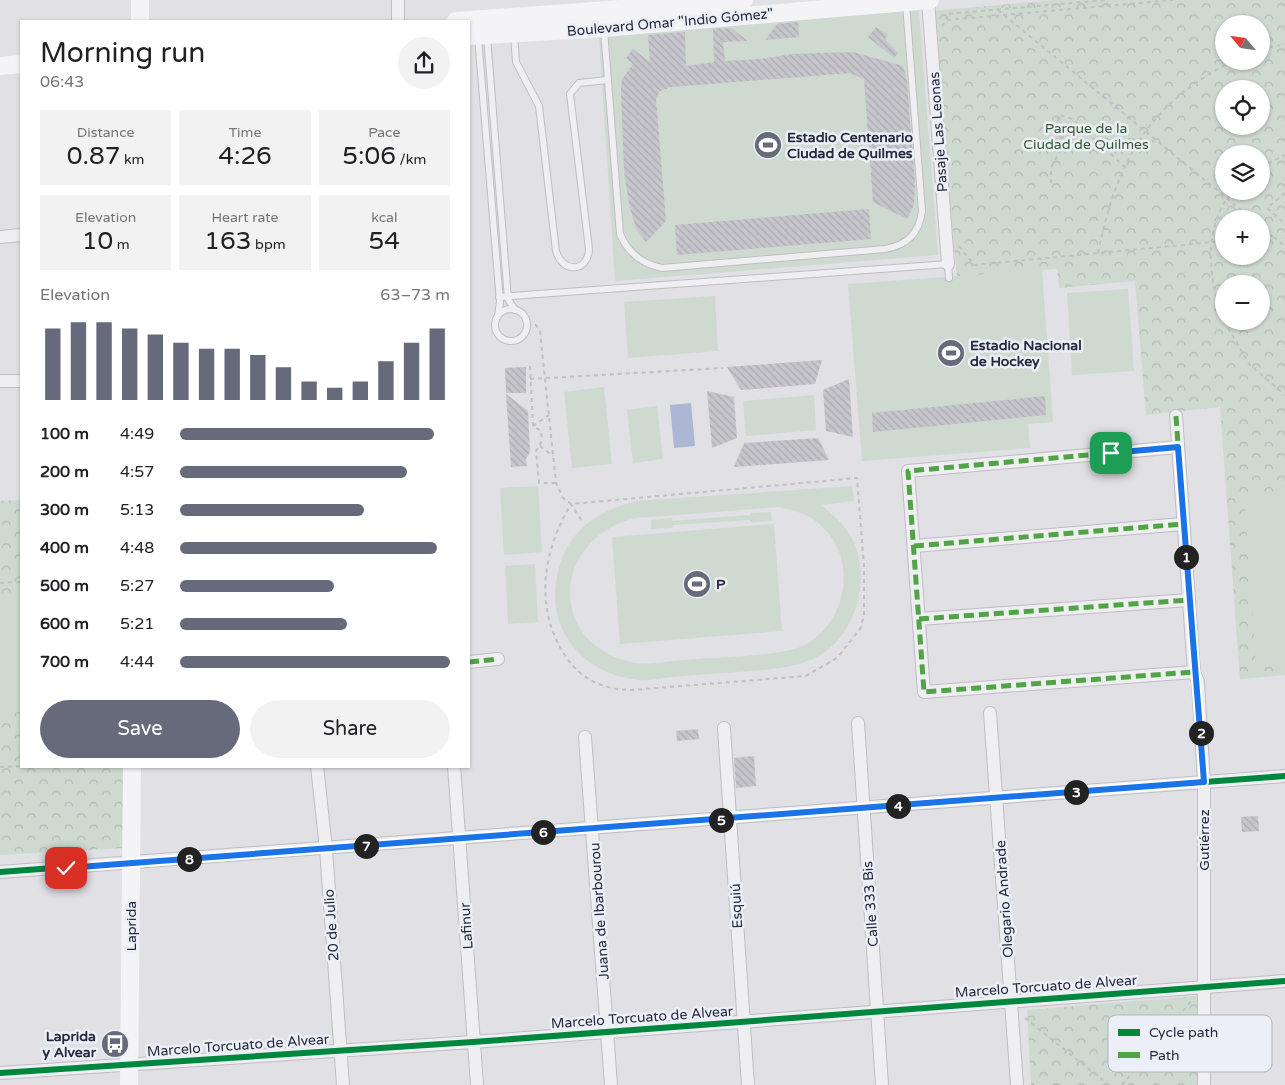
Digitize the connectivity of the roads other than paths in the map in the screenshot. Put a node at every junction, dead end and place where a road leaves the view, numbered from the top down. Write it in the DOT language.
graph roads {
  1 [pos="140,0"];
  2 [pos="398,0"];
  3 [pos="744,0"];
  4 [pos="919,1"];
  5 [pos="657,10"];
  6 [pos="140,20"];
  7 [pos="398,20"];
  8 [pos="470,20"];
  9 [pos="604,28"];
  10 [pos="514,33"];
  11 [pos="478,36"];
  12 [pos="20,64"];
  13 [pos="0,66"];
  14 [pos="606,80"];
  15 [pos="20,235"];
  16 [pos="0,237"];
  17 [pos="948,264"];
  18 [pos="949,278"];
  19 [pos="499,297"];
  20 [pos="508,297"];
  21 [pos="515,310"];
  22 [pos="498,316"];
  23 [pos="0,381"];
  24 [pos="20,381"];
  25 [pos="1176,416"];
  26 [pos="1178,447"];
  27 [pos="1183,524"];
  28 [pos="914,546"];
  29 [pos="1189,600"];
  30 [pos="919,619"];
  31 [pos="498,659"];
  32 [pos="470,662"];
  33 [pos="1194,672"];
  34 [pos="990,713"];
  35 [pos="858,723"];
  36 [pos="724,728"];
  37 [pos="585,737"];
  38 [pos="132,768"];
  39 [pos="317,768"];
  40 [pos="454,768"];
  41 [pos="1285,776"];
  42 [pos="1204,782"];
  43 [pos="996,799"];
  44 [pos="864,809"];
  45 [pos="731,819"];
  46 [pos="593,828"];
  47 [pos="460,838"];
  48 [pos="326,848"];
  49 [pos="131,864"];
  50 [pos="0,872"];
  51 [pos="1285,981"];
  52 [pos="1203,987"];
  53 [pos="1011,1001"];
  54 [pos="876,1010"];
  55 [pos="1203,1015"];
  56 [pos="743,1021"];
  57 [pos="607,1032"];
  58 [pos="473,1042"];
  59 [pos="341,1051"];
  60 [pos="129,1065"];
  61 [pos="1204,1072"];
  62 [pos="0,1073"];
  63 [pos="129,1085"];
  64 [pos="343,1085"];
  65 [pos="477,1085"];
  66 [pos="611,1085"];
  67 [pos="748,1085"];
  68 [pos="882,1085"];
  69 [pos="1017,1085"];
  70 [pos="1204,1085"];
  1 -- 6 [label="main road"];
  2 -- 7 [label="street"];
  3 -- 5 [label="main road"];
  4 -- 5 [label="main road, Boulevard Omar \"Indio Gómez\""];
  4 -- 14 [label="lane"];
  4 -- 17 [label="street, Pasaje Las Leonas"];
  5 -- 8 [label="main road"];
  5 -- 9 [label="main road, Boulevard Omar \"Indio Gómez\""];
  9 -- 10 [label="main road, Boulevard Omar \"Indio Gómez\""];
  9 -- 14 [label="lane"];
  10 -- 11 [label="main road, Boulevard Omar \"Indio Gómez\""];
  10 -- 14 [label="lane"];
  11 -- 19 [label="lane"];
  11 -- 20 [label="lane"];
  12 -- 13 [label="main road"];
  15 -- 16 [label="street"];
  17 -- 18 [label="lane"];
  17 -- 20 [label="lane"];
  19 -- 20 [label="lane"];
  19 -- 22 [label="lane"];
  20 -- 21 [label="lane"];
  21 -- 22 [label="lane"];
  21 -- 22 [label="lane"];
  23 -- 24 [label="street"];
  25 -- 26 [label="street, Gutiérrez"];
  26 -- 27 [label="street, Gutiérrez"];
  26 -- 28 [label="street"];
  27 -- 28 [label="street"];
  27 -- 29 [label="street, Gutiérrez"];
  28 -- 30 [label="street"];
  29 -- 30 [label="street"];
  29 -- 33 [label="street, Gutiérrez"];
  30 -- 33 [label="street"];
  31 -- 32 [label="street"];
  33 -- 42 [label="street, Gutiérrez"];
  34 -- 43 [label="street, Olegario Andrade"];
  35 -- 44 [label="street, Calle 333 Bis"];
  36 -- 45 [label="street, Esquiú"];
  37 -- 46 [label="street, Juana de Ibarbourou"];
  38 -- 49 [label="main road, Laprida"];
  39 -- 48 [label="street, 20 de Julio"];
  40 -- 47 [label="street, Lafinur"];
  41 -- 42 [label="street"];
  42 -- 43 [label="street"];
  42 -- 52 [label="street, Gutiérrez"];
  43 -- 44 [label="street"];
  43 -- 53 [label="street, Olegario Andrade"];
  44 -- 45 [label="street"];
  44 -- 54 [label="street, Calle 333 Bis"];
  45 -- 46 [label="street"];
  45 -- 56 [label="street, Esquiú"];
  46 -- 47 [label="street"];
  46 -- 57 [label="street, Juana de Ibarbourou"];
  47 -- 48 [label="street"];
  47 -- 58 [label="street, Lafinur"];
  48 -- 49 [label="street"];
  48 -- 59 [label="street, 20 de Julio"];
  49 -- 50 [label="street"];
  49 -- 60 [label="main road, Laprida"];
  51 -- 52 [label="street, Marcelo Torcuato de Alvear"];
  52 -- 53 [label="street, Marcelo Torcuato de Alvear"];
  52 -- 55 [label="street, Gutiérrez"];
  53 -- 54 [label="street, Marcelo Torcuato de Alvear"];
  53 -- 69 [label="street, Olegario Andrade"];
  54 -- 56 [label="street, Marcelo Torcuato de Alvear"];
  54 -- 68 [label="street, Calle 333 Bis"];
  56 -- 57 [label="street, Marcelo Torcuato de Alvear"];
  56 -- 67 [label="street, Esquiú"];
  57 -- 58 [label="street, Marcelo Torcuato de Alvear"];
  57 -- 66 [label="street, Juana de Ibarbourou"];
  58 -- 59 [label="street, Marcelo Torcuato de Alvear"];
  58 -- 65 [label="street, Lafinur"];
  59 -- 60 [label="street, Marcelo Torcuato de Alvear"];
  59 -- 64 [label="street, 20 de Julio"];
  60 -- 62 [label="street, Marcelo Torcuato de Alvear"];
  60 -- 63 [label="main road, Laprida"];
  61 -- 70 [label="street, Gutiérrez"];
}
